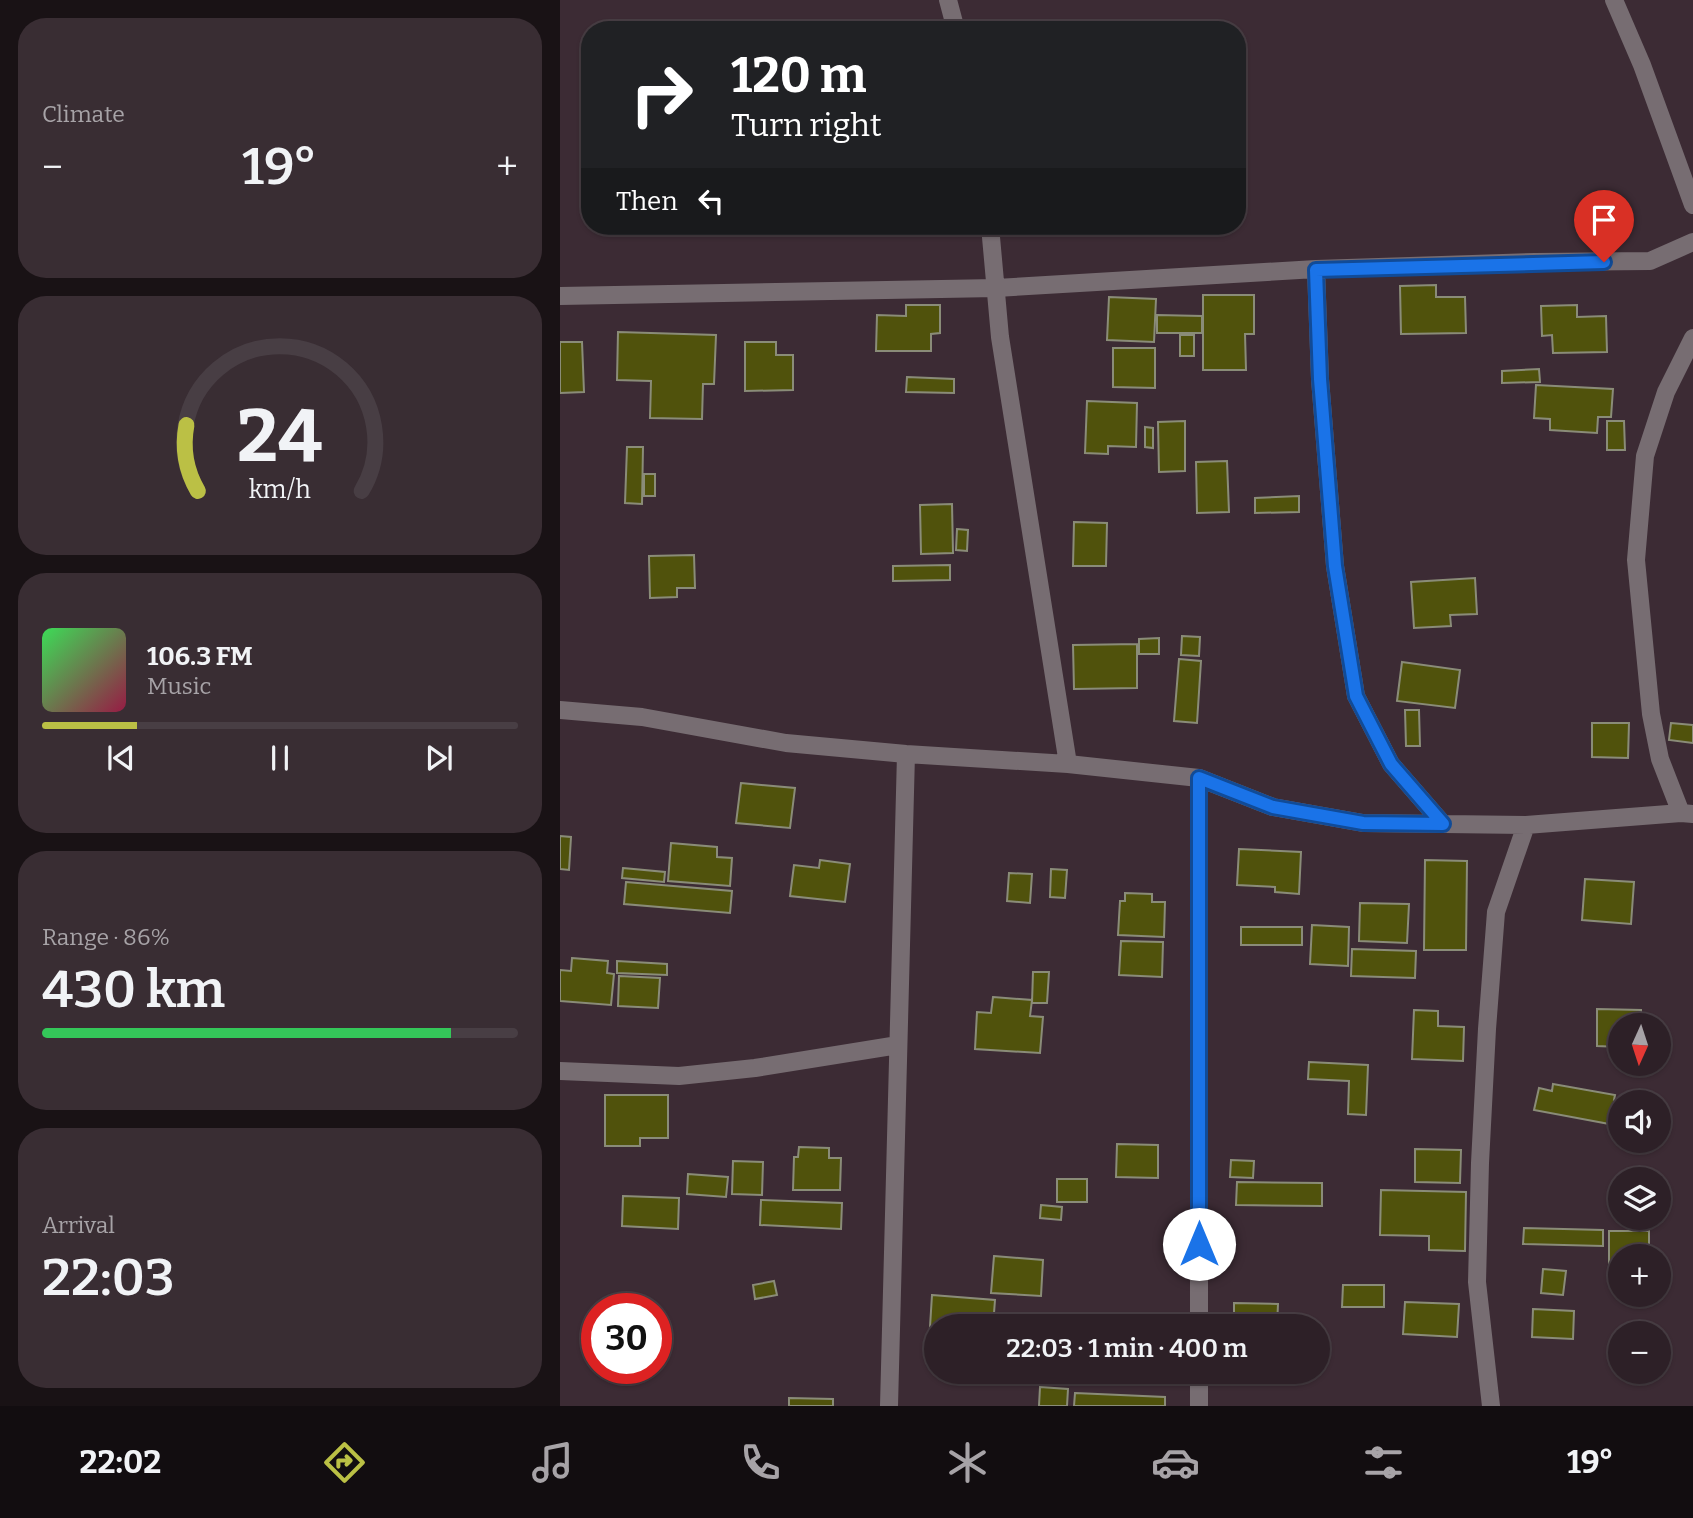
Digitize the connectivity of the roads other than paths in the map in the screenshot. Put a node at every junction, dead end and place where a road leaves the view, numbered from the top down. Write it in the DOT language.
graph roads {
  1 [pos="948,0"];
  2 [pos="1614,0"];
  3 [pos="954,21"];
  4 [pos="1693,205"];
  5 [pos="991,235"];
  6 [pos="1693,242"];
  7 [pos="1316,270"];
  8 [pos="996,288"];
  9 [pos="560,296"];
  10 [pos="1693,338"];
  11 [pos="560,710"];
  12 [pos="905,754"];
  13 [pos="1068,764"];
  14 [pos="1199,778"];
  15 [pos="1687,814"];
  16 [pos="1443,824"];
  17 [pos="1526,825"];
  18 [pos="898,1045"];
  19 [pos="560,1071"];
  20 [pos="1199,1314"];
  21 [pos="1199,1384"];
  22 [pos="889,1406"];
  23 [pos="1199,1406"];
  24 [pos="1491,1406"];
  1 -- 3 [label="street"];
  2 -- 4 [label="street"];
  5 -- 8 [label="street"];
  6 -- 7 [label="street"];
  7 -- 8 [label="street"];
  7 -- 16 [label="street"];
  8 -- 9 [label="street"];
  8 -- 13 [label="street"];
  10 -- 15 [label="street"];
  11 -- 12 [label="street"];
  12 -- 13 [label="street"];
  12 -- 18 [label="street"];
  13 -- 14 [label="street"];
  14 -- 16 [label="street"];
  14 -- 20 [label="street"];
  15 -- 17 [label="street"];
  16 -- 17 [label="street"];
  17 -- 24 [label="street"];
  18 -- 19 [label="street"];
  18 -- 22 [label="street"];
  21 -- 23 [label="street"];
}
